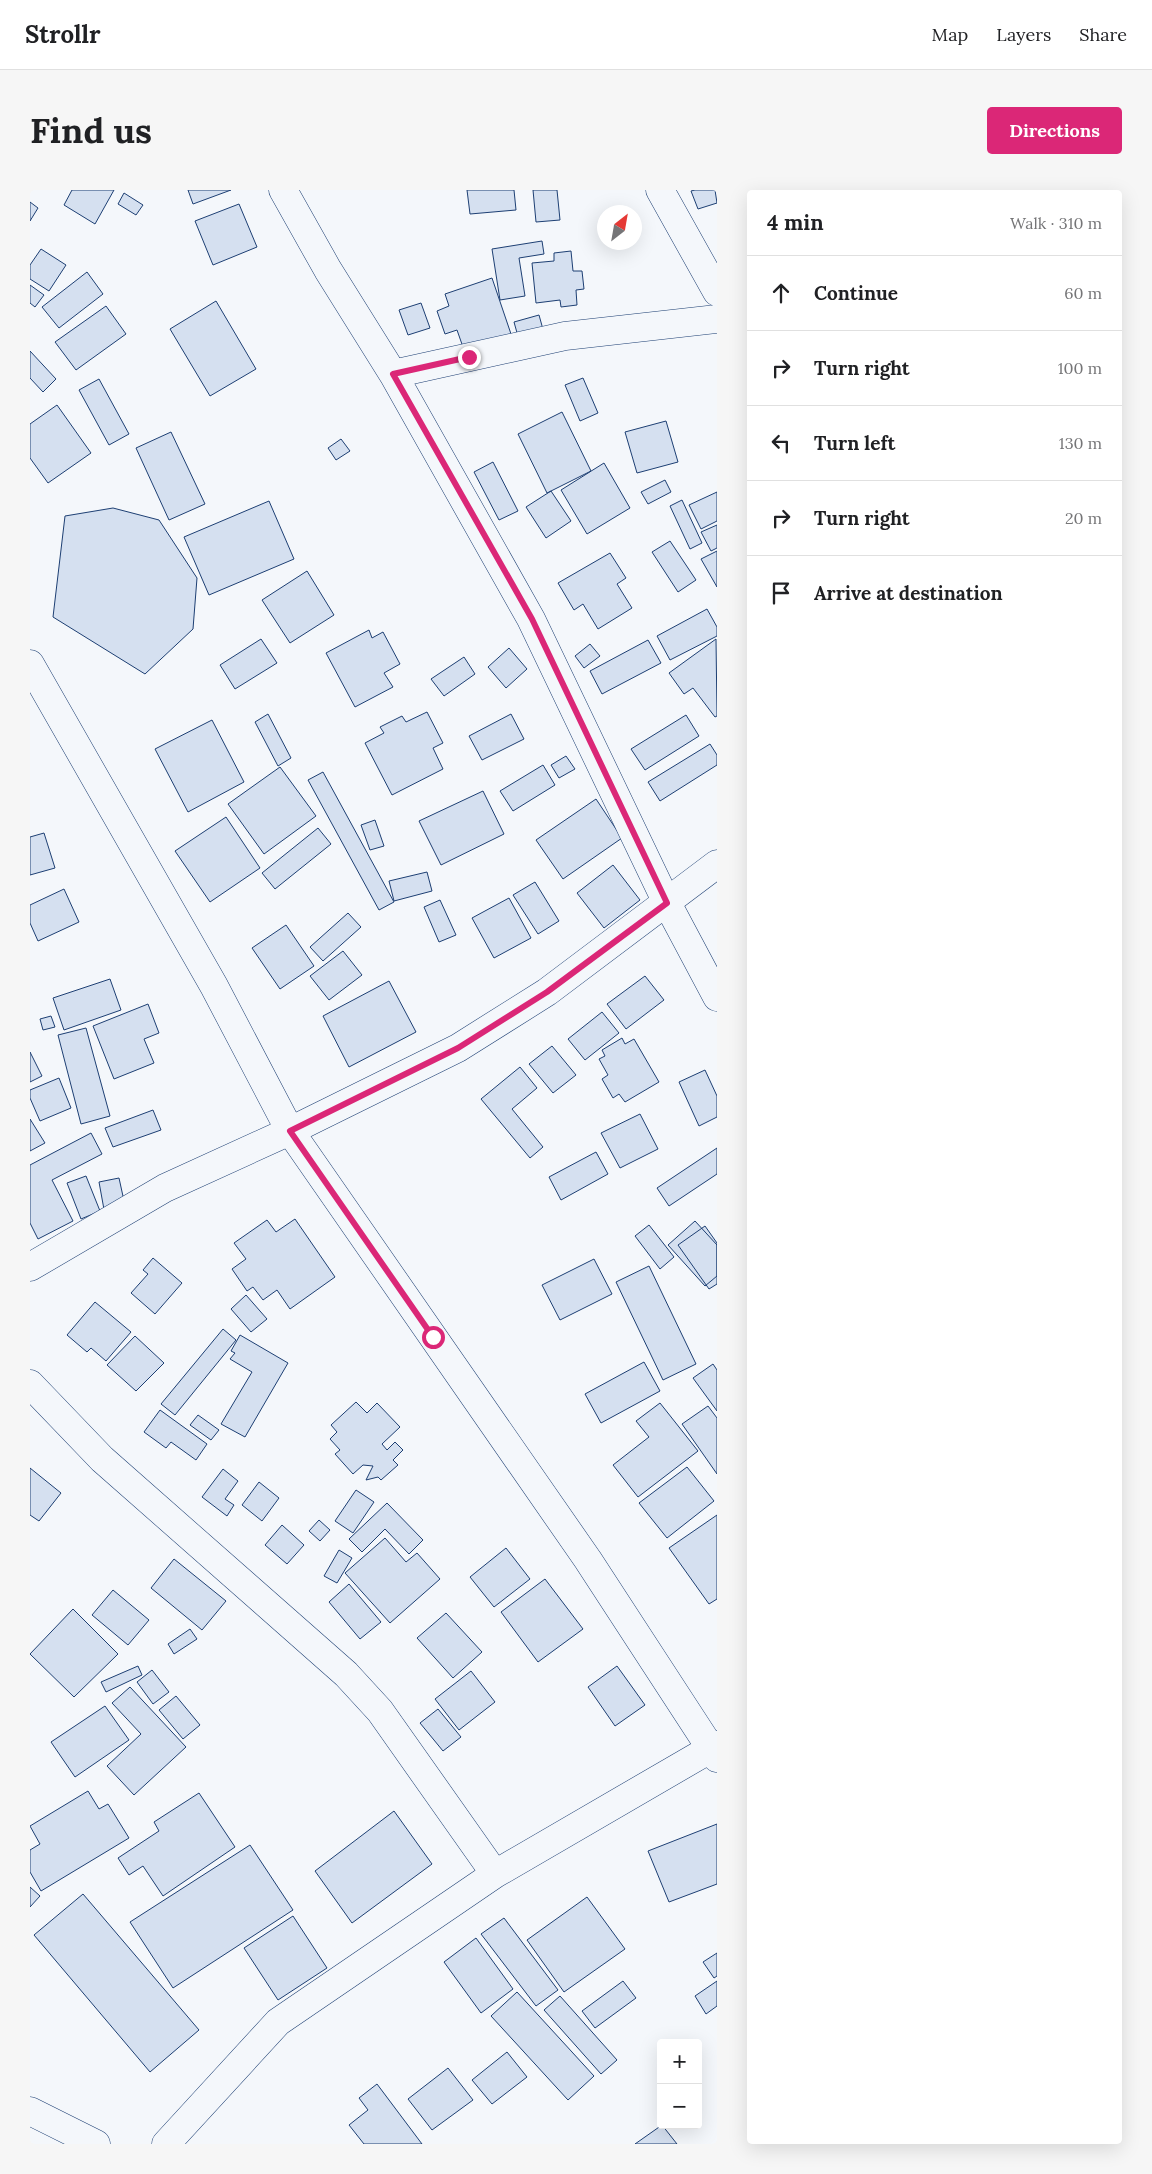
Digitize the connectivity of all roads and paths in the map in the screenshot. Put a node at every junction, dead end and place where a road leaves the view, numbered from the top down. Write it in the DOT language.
graph roads {
  1 [pos="283,190"];
  2 [pos="660,190"];
  3 [pos="717,292"];
  4 [pos="717,319"];
  5 [pos="393,374"];
  6 [pos="30,664"];
  7 [pos="717,864"];
  8 [pos="667,903"];
  9 [pos="717,996"];
  10 [pos="290,1131"];
  11 [pos="30,1267"];
  12 [pos="30,1384"];
  13 [pos="715,1750"];
  14 [pos="495,1874"];
  15 [pos="30,2111"];
  16 [pos="96,2144"];
  17 [pos="166,2144"];
  1 -- 5 [label="street"];
  2 -- 3 [label="street"];
  4 -- 5 [label="street"];
  5 -- 8 [label="street"];
  6 -- 10 [label="street"];
  7 -- 8 [label="street"];
  8 -- 9 [label="street"];
  8 -- 10 [label="street"];
  10 -- 11 [label="street"];
  10 -- 13 [label="street"];
  12 -- 14 [label="street"];
  13 -- 14 [label="street"];
  14 -- 17 [label="street"];
  15 -- 16 [label="street"];
}
